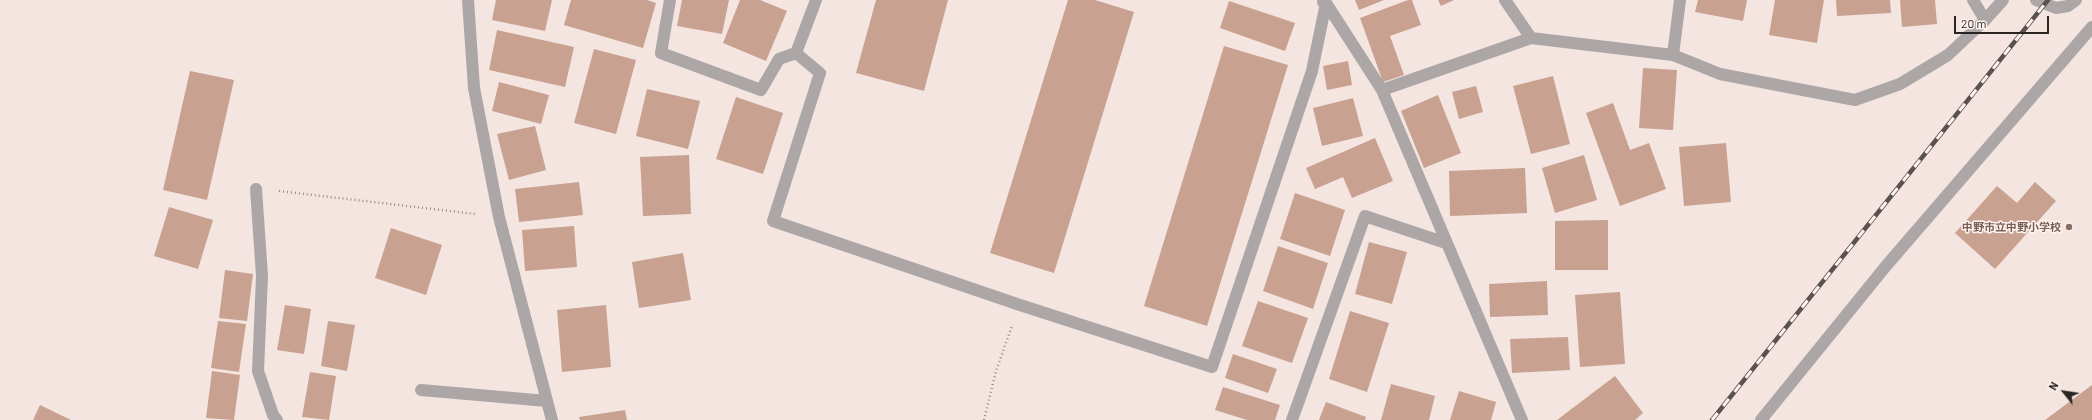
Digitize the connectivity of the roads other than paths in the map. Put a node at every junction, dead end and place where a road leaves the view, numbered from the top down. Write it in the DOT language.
graph roads {
  1 [pos="468,0"];
  2 [pos="670,0"];
  3 [pos="816,0"];
  4 [pos="1505,0"];
  5 [pos="1680,0"];
  6 [pos="1973,0"];
  7 [pos="2003,0"];
  8 [pos="2036,0"];
  9 [pos="2076,0"];
  10 [pos="1322,2"];
  11 [pos="1985,20"];
  12 [pos="2092,27"];
  13 [pos="1531,38"];
  14 [pos="796,53"];
  15 [pos="1673,55"];
  16 [pos="1382,90"];
  17 [pos="256,189"];
  18 [pos="1446,243"];
  19 [pos="421,390"];
  20 [pos="547,401"];
  21 [pos="277,420"];
  22 [pos="552,420"];
  23 [pos="1292,420"];
  24 [pos="1522,420"];
  25 [pos="1761,420"];
  1 -- 20 [label="street"];
  2 -- 14 [label="street"];
  3 -- 14 [label="street"];
  4 -- 13 [label="street"];
  5 -- 15 [label="street"];
  6 -- 11 [label="street"];
  7 -- 11 [label="street"];
  8 -- 9 [label="street"];
  10 -- 14 [label="street"];
  10 -- 16 [label="street"];
  11 -- 15 [label="street"];
  12 -- 25 [label="street"];
  13 -- 15 [label="street"];
  13 -- 16 [label="street"];
  16 -- 18 [label="street"];
  17 -- 21 [label="street"];
  18 -- 23 [label="street"];
  18 -- 24 [label="street"];
  19 -- 20 [label="street"];
  20 -- 22 [label="street"];
}
